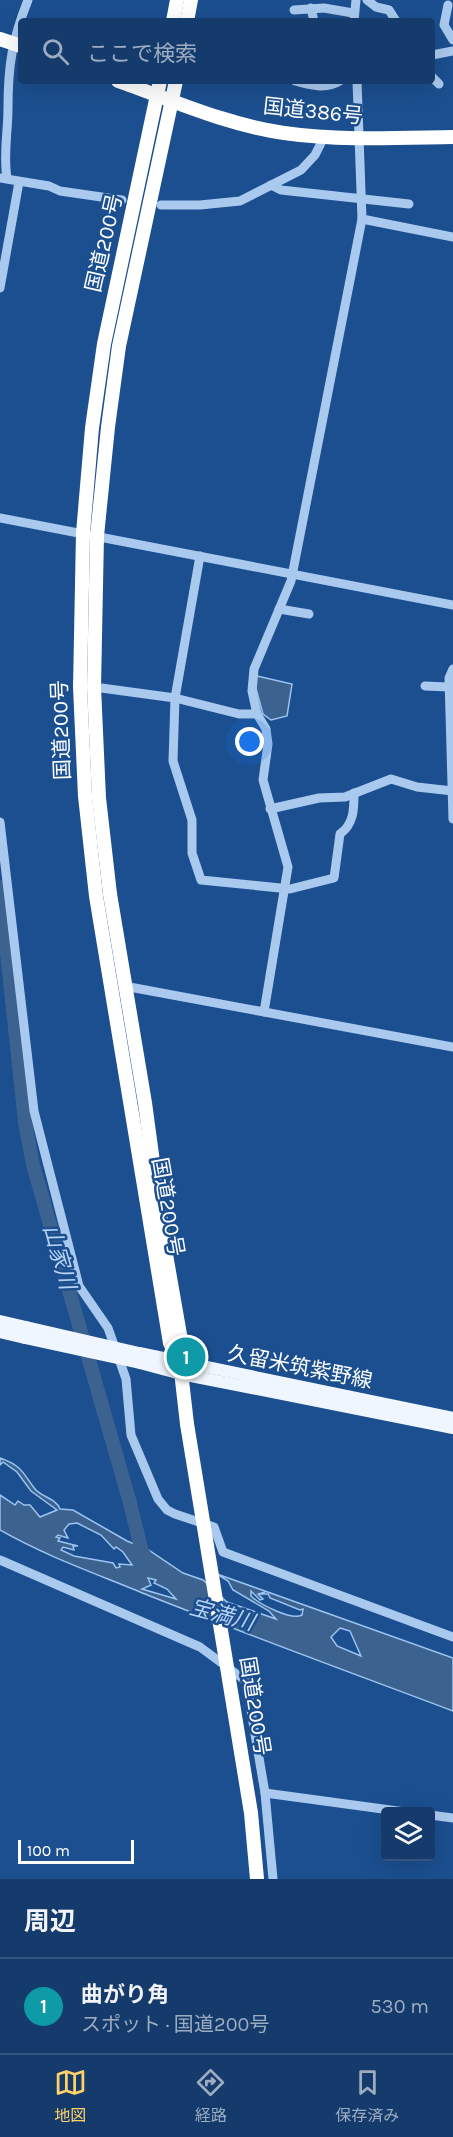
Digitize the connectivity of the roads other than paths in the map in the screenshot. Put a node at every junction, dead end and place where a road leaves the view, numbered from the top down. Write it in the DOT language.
graph roads {
  1 [pos="28,0"];
  2 [pos="177,0"];
  3 [pos="191,0"];
  4 [pos="356,0"];
  5 [pos="367,0"];
  6 [pos="448,5"];
  7 [pos="311,8"];
  8 [pos="294,10"];
  9 [pos="354,17"];
  10 [pos="21,18"];
  11 [pos="173,18"];
  12 [pos="188,18"];
  13 [pos="313,18"];
  14 [pos="394,18"];
  15 [pos="18,25"];
  16 [pos="453,40"];
  17 [pos="11,43"];
  18 [pos="453,51"];
  19 [pos="435,54"];
  20 [pos="136,84"];
  21 [pos="175,84"];
  22 [pos="309,84"];
  23 [pos="335,84"];
  24 [pos="357,84"];
  25 [pos="159,88"];
  26 [pos="172,100"];
  27 [pos="324,137"];
  28 [pos="453,137"];
  29 [pos="359,138"];
  30 [pos="2,149"];
  31 [pos="3,178"];
  32 [pos="19,182"];
  33 [pos="271,185"];
  34 [pos="363,198"];
  35 [pos="122,200"];
  36 [pos="410,204"];
  37 [pos="161,205"];
  38 [pos="362,219"];
  39 [pos="453,237"];
  40 [pos="0,288"];
  41 [pos="0,518"];
  42 [pos="90,534"];
  43 [pos="200,555"];
  44 [pos="292,574"];
  45 [pos="453,605"];
  46 [pos="279,609"];
  47 [pos="309,614"];
  48 [pos="453,669"];
  49 [pos="425,686"];
  50 [pos="94,687"];
  51 [pos="449,687"];
  52 [pos="175,698"];
  53 [pos="257,714"];
  54 [pos="453,752"];
  55 [pos="452,792"];
  56 [pos="354,793"];
  57 [pos="270,809"];
  58 [pos="453,819"];
  59 [pos="0,822"];
  60 [pos="285,889"];
  61 [pos="124,986"];
  62 [pos="264,1012"];
  63 [pos="453,1047"];
  64 [pos="0,1321"];
  65 [pos="0,1332"];
  66 [pos="26,1333"];
  67 [pos="181,1368"];
  68 [pos="453,1418"];
  69 [pos="453,1428"];
  70 [pos="229,1530"];
  71 [pos="218,1532"];
  72 [pos="0,1560"];
  73 [pos="453,1637"];
  74 [pos="265,1794"];
  75 [pos="381,1809"];
  76 [pos="435,1816"];
  77 [pos="453,1818"];
  78 [pos="256,1879"];
  79 [pos="273,1879"];
  1 -- 10 [label="street"];
  2 -- 11 [label="highway"];
  3 -- 12 [label="highway"];
  4 -- 9 [label="street"];
  5 -- 14 [label="street"];
  6 -- 16 [label="street"];
  7 -- 8 [label="street"];
  7 -- 9 [label="street"];
  7 -- 13 [label="street"];
  15 -- 17 [label="street"];
  17 -- 30 [label="street"];
  18 -- 19 [label="street"];
  20 -- 25 [label="highway"];
  21 -- 26 [label="highway, 国道200号"];
  22 -- 23 [label="street"];
  24 -- 29 [label="street"];
  25 -- 26 [label="highway"];
  25 -- 42 [label="highway, 国道200号"];
  26 -- 27 [label="highway, 国道386号"];
  26 -- 42 [label="highway, 国道200号"];
  27 -- 29 [label="highway, 国道386号"];
  27 -- 33 [label="street"];
  28 -- 29 [label="highway, 国道386号"];
  29 -- 34 [label="street"];
  30 -- 31 [label="street"];
  31 -- 32 [label="street"];
  32 -- 35 [label="street"];
  32 -- 40 [label="street"];
  33 -- 34 [label="street"];
  33 -- 37 [label="street"];
  34 -- 36 [label="street"];
  34 -- 38 [label="street"];
  38 -- 39 [label="street"];
  38 -- 44 [label="street"];
  41 -- 42 [label="street"];
  42 -- 43 [label="street"];
  42 -- 50 [label="highway, 国道200号"];
  42 -- 67 [label="highway, 国道200号"];
  43 -- 44 [label="street"];
  43 -- 52 [label="street"];
  44 -- 45 [label="street"];
  44 -- 46 [label="street"];
  46 -- 47 [label="street"];
  46 -- 53 [label="street"];
  48 -- 51 [label="street"];
  49 -- 51 [label="street"];
  50 -- 52 [label="street"];
  50 -- 61 [label="highway, 国道200号"];
  51 -- 54 [label="street"];
  52 -- 53 [label="street"];
  52 -- 60 [label="street"];
  53 -- 57 [label="street"];
  54 -- 55 [label="street"];
  55 -- 56 [label="street"];
  55 -- 58 [label="street"];
  56 -- 57 [label="street"];
  56 -- 60 [label="street"];
  57 -- 60 [label="street"];
  59 -- 71 [label="street"];
  60 -- 62 [label="street"];
  61 -- 62 [label="street"];
  61 -- 67 [label="highway, 国道200号"];
  62 -- 63 [label="street"];
  64 -- 66 [label="main road, 久留米筑紫野線"];
  65 -- 66 [label="main road, 久留米筑紫野線"];
  66 -- 67 [label="main road, 久留米筑紫野線, bridge"];
  67 -- 68 [label="main road, 久留米筑紫野線"];
  67 -- 69 [label="main road, 久留米筑紫野線"];
  67 -- 78 [label="highway, 国道200号, bridge"];
  70 -- 71 [label="street"];
  71 -- 73 [label="street"];
  72 -- 74 [label="street"];
  74 -- 75 [label="street"];
  74 -- 79 [label="street"];
  76 -- 77 [label="street"];
}
